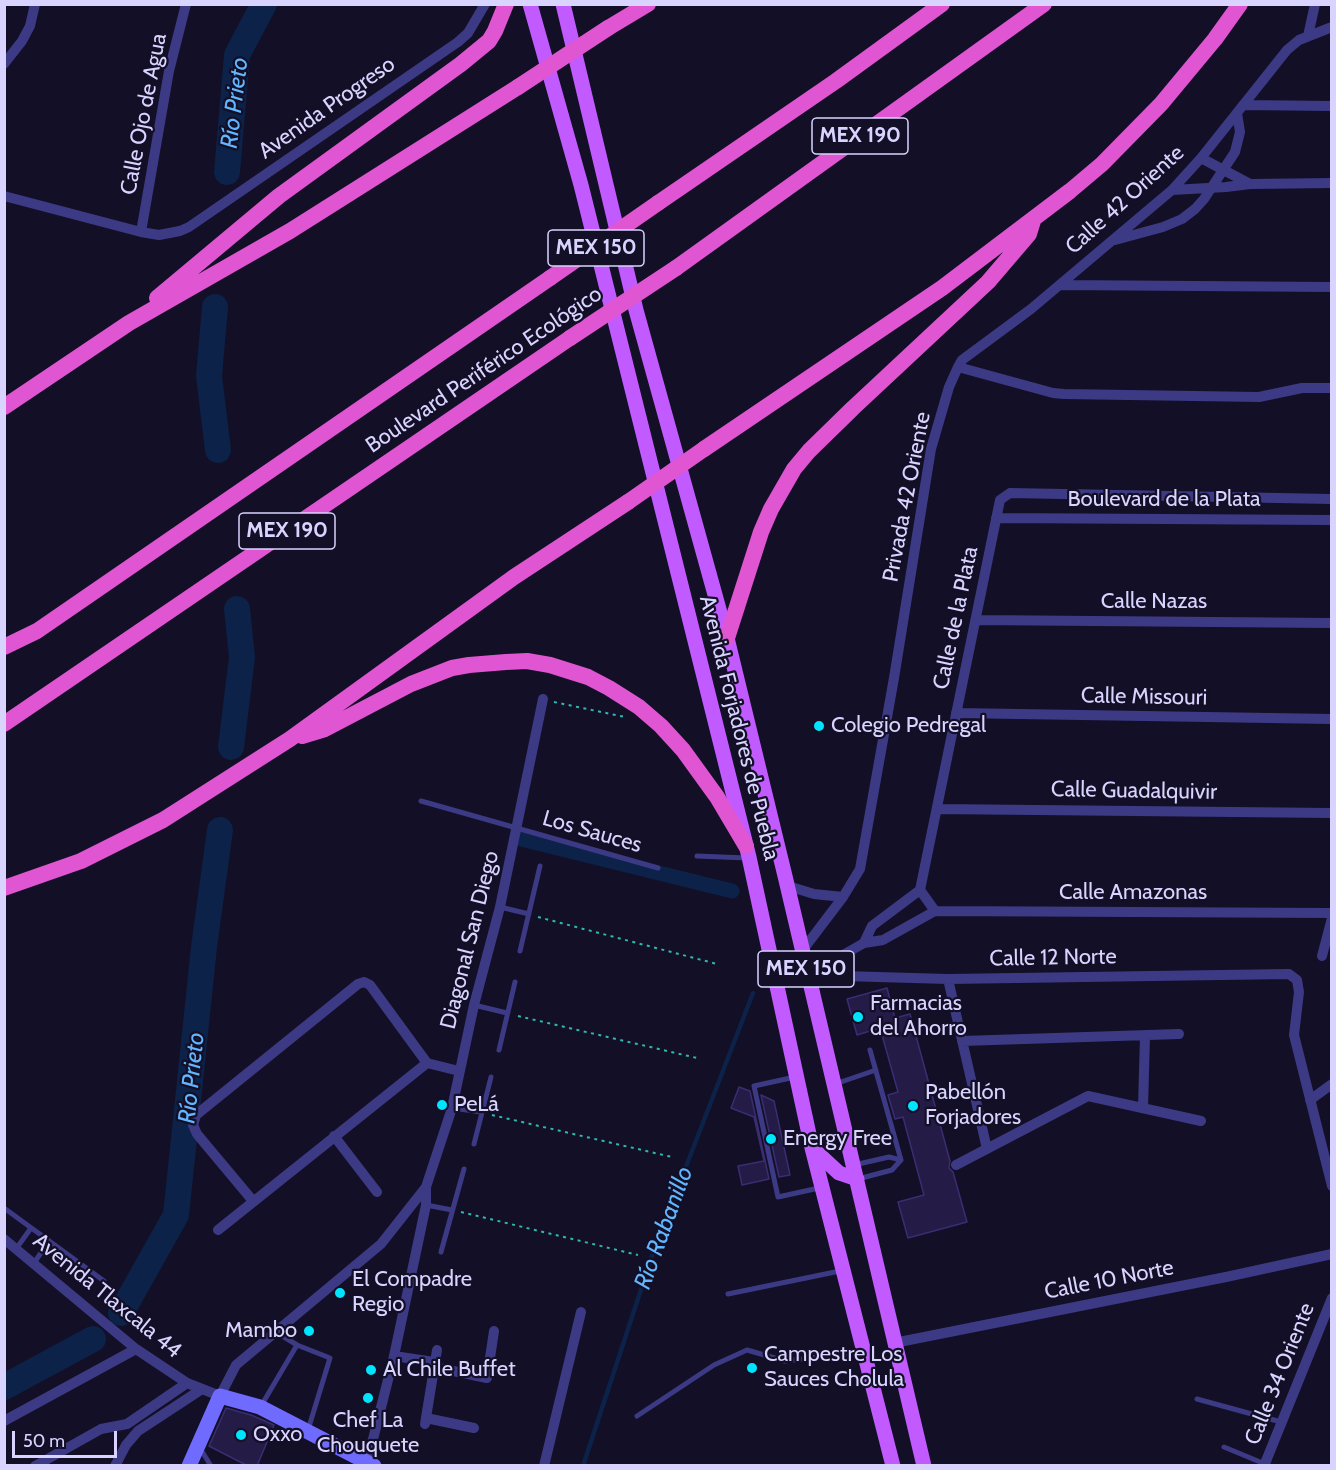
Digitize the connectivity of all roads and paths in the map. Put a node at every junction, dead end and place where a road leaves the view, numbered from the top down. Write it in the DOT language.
graph roads {
  1 [pos="34,4"];
  2 [pos="186,4"];
  3 [pos="485,4"];
  4 [pos="506,4"];
  5 [pos="530,4"];
  6 [pos="563,4"];
  7 [pos="648,4"];
  8 [pos="942,4"];
  9 [pos="1044,4"];
  10 [pos="1240,4"];
  11 [pos="1315,4"];
  12 [pos="1332,27"];
  13 [pos="1308,36"];
  14 [pos="4,64"];
  15 [pos="1332,106"];
  16 [pos="1240,109"];
  17 [pos="1201,158"];
  18 [pos="1224,170"];
  19 [pos="1332,183"];
  20 [pos="1250,184"];
  21 [pos="1212,188"];
  22 [pos="1172,190"];
  23 [pos="4,196"];
  24 [pos="1034,218"];
  25 [pos="141,232"];
  26 [pos="1112,240"];
  27 [pos="1060,285"];
  28 [pos="1332,287"];
  29 [pos="129,323"];
  30 [pos="958,367"];
  31 [pos="1332,388"];
  32 [pos="4,407"];
  33 [pos="1004,496"];
  34 [pos="1332,499"];
  35 [pos="996,518"];
  36 [pos="1332,520"];
  37 [pos="975,620"];
  38 [pos="1332,623"];
  39 [pos="727,638"];
  40 [pos="4,647"];
  41 [pos="543,699"];
  42 [pos="956,713"];
  43 [pos="628,718"];
  44 [pos="1332,719"];
  45 [pos="4,724"];
  46 [pos="290,739"];
  47 [pos="420,801"];
  48 [pos="937,809"];
  49 [pos="1332,813"];
  50 [pos="517,828"];
  51 [pos="747,851"];
  52 [pos="697,856"];
  53 [pos="540,866"];
  54 [pos="658,868"];
  55 [pos="788,886"];
  56 [pos="4,888"];
  57 [pos="920,890"];
  58 [pos="843,897"];
  59 [pos="500,907"];
  60 [pos="935,911"];
  61 [pos="529,915"];
  62 [pos="1332,916"];
  63 [pos="864,943"];
  64 [pos="520,951"];
  65 [pos="802,951"];
  66 [pos="1322,956"];
  67 [pos="717,964"];
  68 [pos="808,975"];
  69 [pos="948,979"];
  70 [pos="515,982"];
  71 [pos="474,1005"];
  72 [pos="507,1013"];
  73 [pos="1179,1034"];
  74 [pos="1145,1036"];
  75 [pos="962,1041"];
  76 [pos="500,1050"];
  77 [pos="870,1050"];
  78 [pos="697,1059"];
  79 [pos="427,1063"];
  80 [pos="876,1070"];
  81 [pos="459,1071"];
  82 [pos="491,1077"];
  83 [pos="797,1077"];
  84 [pos="833,1084"];
  85 [pos="1332,1084"];
  86 [pos="1310,1100"];
  87 [pos="452,1108"];
  88 [pos="1143,1108"];
  89 [pos="481,1112"];
  90 [pos="1201,1121"];
  91 [pos="334,1136"];
  92 [pos="474,1144"];
  93 [pos="812,1148"];
  94 [pos="987,1149"];
  95 [pos="672,1157"];
  96 [pos="901,1160"];
  97 [pos="956,1165"];
  98 [pos="464,1168"];
  99 [pos="855,1172"];
  100 [pos="426,1186"];
  101 [pos="1332,1186"];
  102 [pos="822,1188"];
  103 [pos="377,1192"];
  104 [pos="253,1200"];
  105 [pos="426,1205"];
  106 [pos="4,1208"];
  107 [pos="452,1210"];
  108 [pos="31,1228"];
  109 [pos="218,1230"];
  110 [pos="4,1239"];
  111 [pos="49,1241"];
  112 [pos="16,1249"];
  113 [pos="441,1252"];
  114 [pos="1332,1254"];
  115 [pos="638,1255"];
  116 [pos="34,1263"];
  117 [pos="842,1270"];
  118 [pos="104,1281"];
  119 [pos="728,1294"];
  120 [pos="1332,1298"];
  121 [pos="581,1312"];
  122 [pos="274,1331"];
  123 [pos="494,1331"];
  124 [pos="894,1343"];
  125 [pos="297,1346"];
  126 [pos="136,1349"];
  127 [pos="437,1350"];
  128 [pos="863,1351"];
  129 [pos="393,1356"];
  130 [pos="434,1365"];
  131 [pos="187,1383"];
  132 [pos="202,1389"];
  133 [pos="220,1396"];
  134 [pos="1197,1399"];
  135 [pos="260,1407"];
  136 [pos="638,1416"];
  137 [pos="4,1421"];
  138 [pos="1281,1422"];
  139 [pos="474,1428"];
  140 [pos="308,1430"];
  141 [pos="1224,1446"];
  142 [pos="196,1448"];
  143 [pos="369,1465"];
  144 [pos="1264,1465"];
  145 [pos="34,1466"];
  146 [pos="115,1466"];
  147 [pos="189,1466"];
  148 [pos="211,1466"];
  149 [pos="544,1466"];
  150 [pos="893,1466"];
  151 [pos="924,1466"];
  1 -- 14 [label="street"];
  2 -- 25 [label="street, Calle Ojo de Agua"];
  3 -- 25 [label="street, Avenida Progreso"];
  4 -- 29 [label="highway"];
  5 -- 51 [label="main road, Avenida Forjadores de Puebla / MEX 150"];
  6 -- 39 [label="main road, Avenida Forjadores de Puebla / MEX 150"];
  7 -- 29 [label="highway, bridge"];
  8 -- 40 [label="highway, Boulevard Periférico Ecológico / MEX 190, bridge"];
  9 -- 45 [label="highway, Boulevard Periférico Ecológico / MEX 190, bridge"];
  10 -- 24 [label="highway"];
  11 -- 13 [label="street"];
  12 -- 13 [label="street, Calle 42 Oriente"];
  13 -- 16 [label="street, Calle 42 Oriente"];
  15 -- 16 [label="street"];
  16 -- 17 [label="street, Calle 42 Oriente"];
  16 -- 18 [label="street"];
  17 -- 18 [label="street"];
  17 -- 22 [label="street, Calle 42 Oriente"];
  18 -- 20 [label="street"];
  18 -- 21 [label="street"];
  19 -- 20 [label="street"];
  20 -- 21 [label="street"];
  21 -- 22 [label="street"];
  21 -- 26 [label="street"];
  22 -- 26 [label="street, Calle 42 Oriente"];
  23 -- 25 [label="street, Avenida Progreso"];
  24 -- 39 [label="highway"];
  24 -- 46 [label="highway, bridge"];
  26 -- 27 [label="street, Calle 42 Oriente"];
  27 -- 28 [label="street"];
  27 -- 30 [label="street, Calle 42 Oriente"];
  29 -- 32 [label="highway"];
  30 -- 31 [label="street"];
  30 -- 58 [label="street, Privada 42 Oriente"];
  33 -- 34 [label="street, Boulevard de la Plata"];
  33 -- 35 [label="street, Calle de la Plata"];
  35 -- 36 [label="street, Boulevard de la Plata"];
  35 -- 37 [label="street, Calle de la Plata"];
  37 -- 38 [label="street, Calle Nazas"];
  37 -- 42 [label="street, Calle de la Plata"];
  39 -- 55 [label="main road, Avenida Forjadores de Puebla / MEX 150"];
  41 -- 43 [label="path"];
  41 -- 50 [label="street, Diagonal San Diego"];
  42 -- 44 [label="street, Calle Missouri"];
  42 -- 48 [label="street, Calle de la Plata"];
  46 -- 51 [label="highway"];
  46 -- 56 [label="highway"];
  47 -- 50 [label="lane, Los Sauces"];
  48 -- 49 [label="street, Calle Guadalquivir"];
  48 -- 57 [label="street, Calle de la Plata"];
  50 -- 54 [label="lane, Los Sauces"];
  50 -- 59 [label="street, Diagonal San Diego"];
  51 -- 52 [label="lane"];
  51 -- 83 [label="main road, Avenida Forjadores de Puebla / MEX 150"];
  53 -- 61 [label="lane"];
  55 -- 58 [label="street"];
  55 -- 65 [label="main road, Avenida Forjadores de Puebla / MEX 150"];
  57 -- 60 [label="street"];
  57 -- 63 [label="street"];
  58 -- 65 [label="street, Privada 42 Oriente"];
  59 -- 61 [label="lane"];
  59 -- 71 [label="street, Diagonal San Diego"];
  60 -- 62 [label="street, Calle Amazonas"];
  60 -- 63 [label="street"];
  61 -- 64 [label="lane"];
  61 -- 67 [label="path"];
  62 -- 66 [label="street"];
  63 -- 68 [label="street"];
  65 -- 68 [label="main road, Avenida Forjadores de Puebla / MEX 150"];
  68 -- 69 [label="street, Calle 12 Norte"];
  68 -- 84 [label="main road, Avenida Forjadores de Puebla / MEX 150"];
  69 -- 75 [label="street"];
  69 -- 86 [label="street, Calle 12 Norte"];
  70 -- 72 [label="lane"];
  71 -- 72 [label="lane"];
  71 -- 81 [label="street, Diagonal San Diego"];
  72 -- 76 [label="lane"];
  72 -- 78 [label="path"];
  73 -- 74 [label="street"];
  74 -- 75 [label="street"];
  74 -- 88 [label="street"];
  75 -- 94 [label="street"];
  77 -- 80 [label="lane"];
  79 -- 81 [label="street"];
  79 -- 91 [label="street"];
  79 -- 104 [label="street"];
  80 -- 84 [label="lane"];
  80 -- 96 [label="lane"];
  81 -- 87 [label="street, Diagonal San Diego"];
  82 -- 89 [label="lane"];
  83 -- 93 [label="main road, Avenida Forjadores de Puebla / MEX 150"];
  83 -- 102 [label="lane"];
  84 -- 99 [label="main road, Avenida Forjadores de Puebla / MEX 150"];
  85 -- 86 [label="street"];
  86 -- 101 [label="street"];
  87 -- 89 [label="lane"];
  87 -- 100 [label="street, Diagonal San Diego"];
  88 -- 90 [label="street"];
  88 -- 94 [label="street"];
  89 -- 92 [label="lane"];
  89 -- 95 [label="path"];
  91 -- 103 [label="street"];
  91 -- 104 [label="street"];
  93 -- 99 [label="main road"];
  93 -- 102 [label="main road, Avenida Forjadores de Puebla / MEX 150"];
  94 -- 97 [label="street"];
  96 -- 99 [label="lane"];
  96 -- 99 [label="lane"];
  98 -- 107 [label="lane"];
  99 -- 124 [label="main road, Avenida Forjadores de Puebla / MEX 150"];
  100 -- 105 [label="street, Diagonal San Diego"];
  100 -- 122 [label="street, Diagonal San Diego"];
  102 -- 117 [label="main road, Avenida Forjadores de Puebla / MEX 150"];
  104 -- 109 [label="street"];
  105 -- 107 [label="lane"];
  105 -- 129 [label="street, Diagonal San Diego"];
  106 -- 108 [label="lane"];
  107 -- 113 [label="lane"];
  107 -- 115 [label="path"];
  108 -- 111 [label="lane"];
  108 -- 112 [label="lane"];
  110 -- 112 [label="street, Avenida Tlaxcala 44"];
  111 -- 116 [label="lane"];
  111 -- 118 [label="lane"];
  112 -- 116 [label="street, Avenida Tlaxcala 44"];
  114 -- 124 [label="street, Calle 10 Norte"];
  116 -- 126 [label="street, Avenida Tlaxcala 44"];
  117 -- 119 [label="lane"];
  117 -- 128 [label="main road, Avenida Forjadores de Puebla / MEX 150"];
  120 -- 138 [label="street, Calle 34 Oriente"];
  121 -- 149 [label="street"];
  122 -- 125 [label="lane"];
  122 -- 133 [label="street, Diagonal San Diego"];
  123 -- 130 [label="street"];
  124 -- 151 [label="main road, Avenida Forjadores de Puebla / MEX 150"];
  125 -- 135 [label="lane"];
  125 -- 140 [label="lane"];
  126 -- 131 [label="street, Avenida Tlaxcala 44"];
  126 -- 137 [label="street"];
  127 -- 130 [label="street"];
  128 -- 136 [label="lane"];
  128 -- 150 [label="main road, Avenida Forjadores de Puebla / MEX 150"];
  129 -- 130 [label="street"];
  129 -- 143 [label="street, Diagonal San Diego"];
  130 -- 139 [label="street"];
  131 -- 132 [label="street, Avenida Tlaxcala 44"];
  131 -- 145 [label="street"];
  132 -- 133 [label="street, Avenida Tlaxcala 44"];
  132 -- 146 [label="street"];
  133 -- 135 [label="main road"];
  133 -- 142 [label="main road"];
  134 -- 138 [label="lane"];
  135 -- 140 [label="main road"];
  138 -- 144 [label="street, Calle 34 Oriente"];
  140 -- 143 [label="main road"];
  141 -- 144 [label="lane"];
  142 -- 147 [label="main road"];
  142 -- 148 [label="lane"];
}
